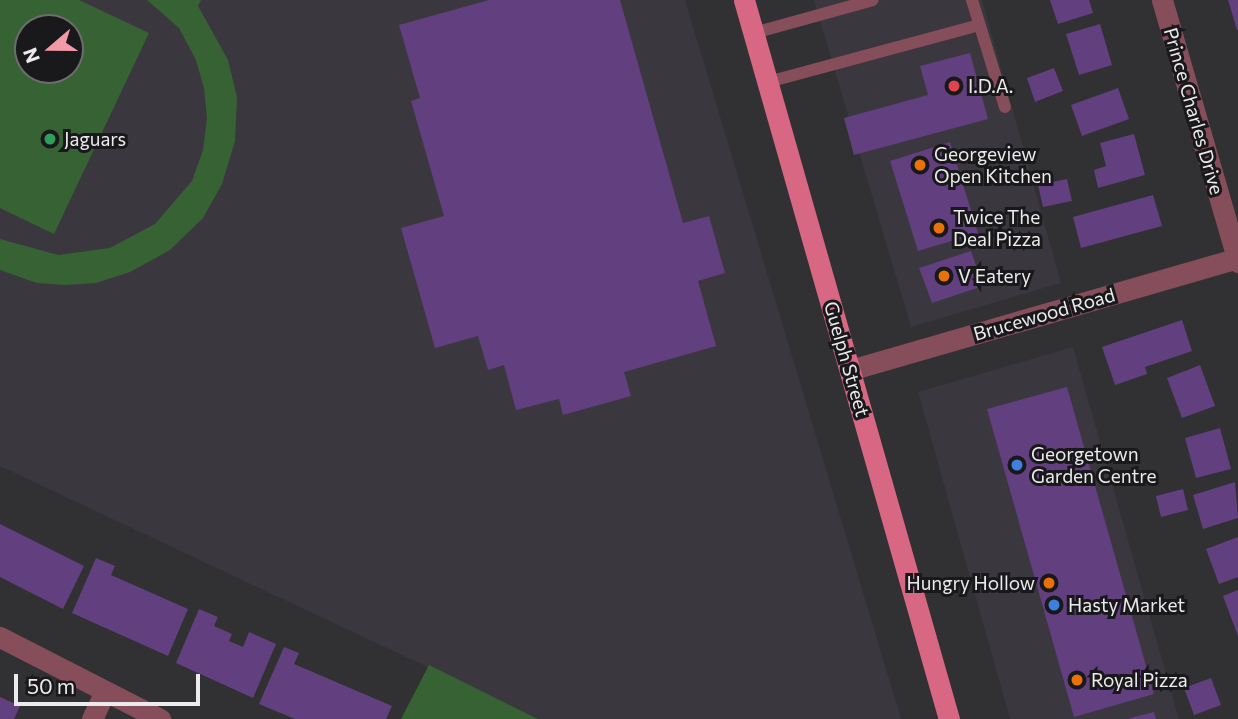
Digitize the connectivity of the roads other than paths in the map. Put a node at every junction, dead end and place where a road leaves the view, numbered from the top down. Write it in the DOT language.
graph roads {
  1 [pos="744,0"];
  2 [pos="873,0"];
  3 [pos="972,0"];
  4 [pos="1162,0"];
  5 [pos="979,25"];
  6 [pos="754,33"];
  7 [pos="768,82"];
  8 [pos="1005,107"];
  9 [pos="1238,260"];
  10 [pos="850,370"];
  11 [pos="0,638"];
  12 [pos="104,693"];
  13 [pos="92,719"];
  14 [pos="160,719"];
  15 [pos="949,719"];
  1 -- 6 [label="main road, Guelph Street"];
  2 -- 6 [label="lane"];
  3 -- 5 [label="lane"];
  4 -- 9 [label="street, Prince Charles Drive"];
  5 -- 7 [label="lane"];
  5 -- 8 [label="lane"];
  6 -- 7 [label="main road, Guelph Street"];
  7 -- 10 [label="main road, Guelph Street"];
  9 -- 10 [label="street, Brucewood Road"];
  10 -- 15 [label="main road, Guelph Street"];
  11 -- 12 [label="street"];
  12 -- 13 [label="street"];
  12 -- 14 [label="street"];
}
